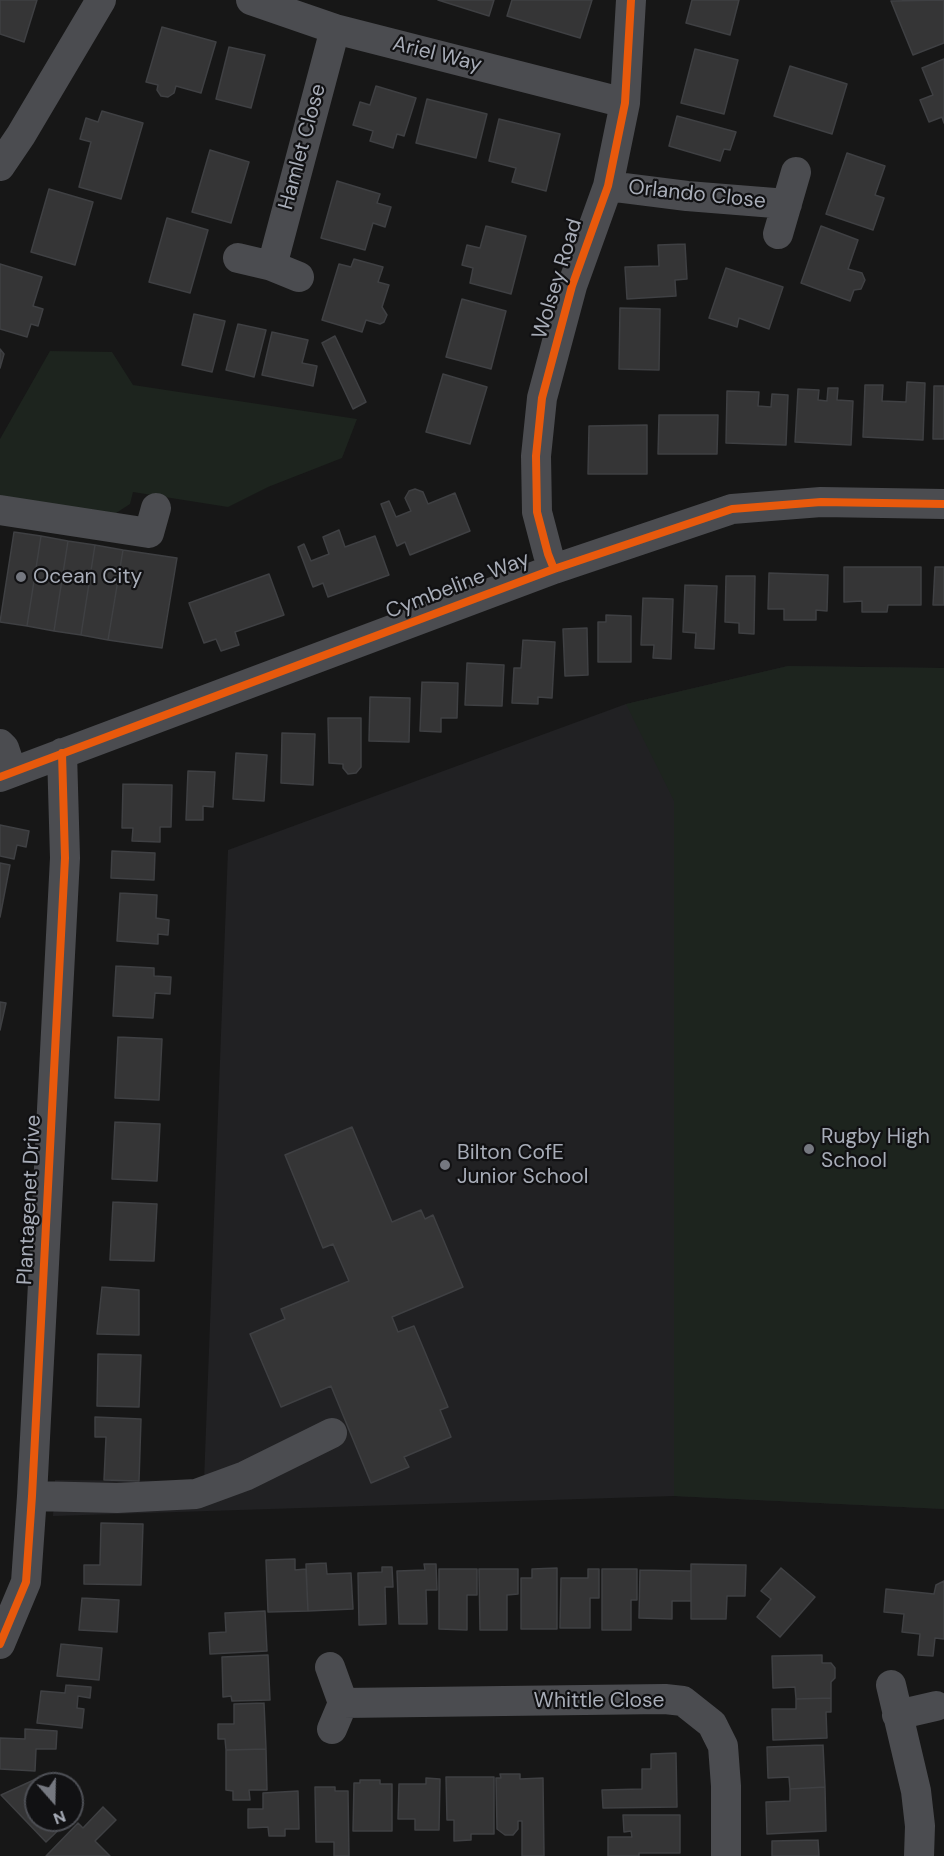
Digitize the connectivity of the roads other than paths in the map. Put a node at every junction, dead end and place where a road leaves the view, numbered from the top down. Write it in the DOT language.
graph roads {
  1 [pos="101,0"];
  2 [pos="251,0"];
  3 [pos="631,0"];
  4 [pos="335,29"];
  5 [pos="625,103"];
  6 [pos="0,166"];
  7 [pos="796,172"];
  8 [pos="608,186"];
  9 [pos="787,204"];
  10 [pos="778,234"];
  11 [pos="238,258"];
  12 [pos="272,266"];
  13 [pos="299,277"];
  14 [pos="944,504"];
  15 [pos="156,508"];
  16 [pos="0,510"];
  17 [pos="555,569"];
  18 [pos="0,744"];
  19 [pos="62,753"];
  20 [pos="6,775"];
  21 [pos="332,1433"];
  22 [pos="32,1496"];
  23 [pos="0,1644"];
  24 [pos="330,1667"];
  25 [pos="891,1685"];
  26 [pos="936,1707"];
  27 [pos="897,1715"];
  28 [pos="726,1856"];
  29 [pos="919,1856"];
  1 -- 6 [label="street"];
  2 -- 4 [label="street, Ariel Way"];
  3 -- 5 [label="street, Wolsey Road"];
  4 -- 5 [label="street, Ariel Way"];
  4 -- 12 [label="street, Hamlet Close"];
  5 -- 8 [label="street, Wolsey Road"];
  7 -- 9 [label="street, Orlando Close"];
  8 -- 9 [label="street, Orlando Close"];
  8 -- 17 [label="street, Wolsey Road"];
  9 -- 10 [label="street, Orlando Close"];
  11 -- 12 [label="street"];
  12 -- 13 [label="street"];
  14 -- 17 [label="street, Cymbeline Way"];
  15 -- 16 [label="street"];
  17 -- 19 [label="street, Cymbeline Way"];
  18 -- 20 [label="street"];
  19 -- 20 [label="street, Cymbeline Way"];
  19 -- 22 [label="street, Plantagenet Drive"];
  21 -- 22 [label="street"];
  22 -- 23 [label="street, Plantagenet Drive"];
  24 -- 28 [label="street, Whittle Close"];
  25 -- 27 [label="street"];
  26 -- 27 [label="street"];
  27 -- 29 [label="street"];
}
